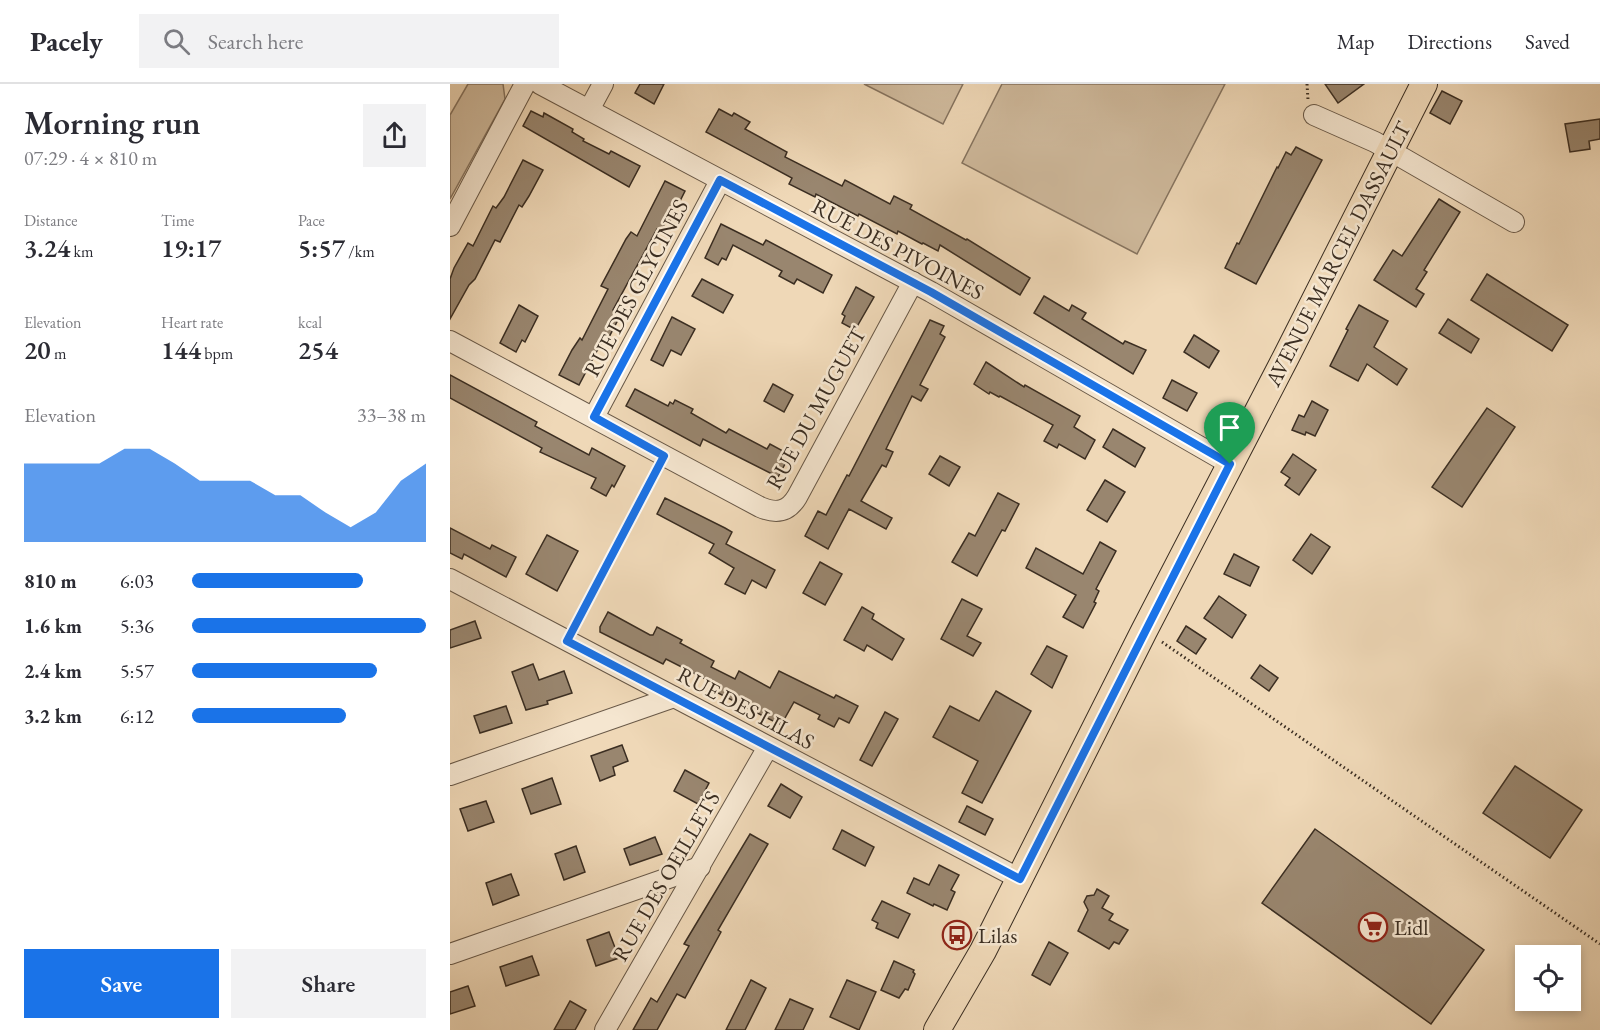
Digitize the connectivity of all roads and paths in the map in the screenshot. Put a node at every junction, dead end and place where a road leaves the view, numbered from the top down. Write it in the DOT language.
graph roads {
  1 [pos="525,84"];
  2 [pos="540,84"];
  3 [pos="603,84"];
  4 [pos="1405,84"];
  5 [pos="1424,84"];
  6 [pos="589,110"];
  7 [pos="1314,115"];
  8 [pos="1382,146"];
  9 [pos="720,180"];
  10 [pos="1514,222"];
  11 [pos="450,226"];
  12 [pos="913,282"];
  13 [pos="450,341"];
  14 [pos="594,417"];
  15 [pos="664,456"];
  16 [pos="1223,460"];
  17 [pos="450,579"];
  18 [pos="459,592"];
  19 [pos="1144,631"];
  20 [pos="567,641"];
  21 [pos="674,697"];
  22 [pos="768,747"];
  23 [pos="450,775"];
  24 [pos="700,867"];
  25 [pos="1013,875"];
  26 [pos="1600,944"];
  27 [pos="450,954"];
  28 [pos="605,1030"];
  29 [pos="930,1030"];
  30 [pos="937,1030"];
  1 -- 11 [label="street"];
  2 -- 6 [label="street, RUE DES PIVOINES"];
  3 -- 6 [label="street"];
  4 -- 8 [label="main road, AVENUE MARCEL DASSAULT"];
  5 -- 8 [label="main road, AVENUE MARCEL DASSAULT"];
  6 -- 9 [label="street, RUE DES PIVOINES"];
  7 -- 8 [label="street"];
  8 -- 10 [label="street"];
  8 -- 16 [label="main road, AVENUE MARCEL DASSAULT"];
  9 -- 12 [label="street, RUE DES PIVOINES"];
  9 -- 14 [label="street, RUE DES GLYCINES"];
  12 -- 15 [label="street, RUE DU MUGUET"];
  12 -- 16 [label="street, RUE DES PIVOINES"];
  13 -- 14 [label="street, RUE DU MUGUET"];
  14 -- 15 [label="street, RUE DU MUGUET"];
  15 -- 20 [label="path"];
  16 -- 19 [label="main road, AVENUE MARCEL DASSAULT"];
  16 -- 25 [label="main road, AVENUE MARCEL DASSAULT"];
  17 -- 18 [label="street, RUE DES LILAS"];
  18 -- 20 [label="street, RUE DES LILAS"];
  19 -- 25 [label="main road, AVENUE MARCEL DASSAULT"];
  19 -- 26 [label="path"];
  20 -- 21 [label="street, RUE DES LILAS"];
  21 -- 22 [label="street, RUE DES LILAS"];
  21 -- 23 [label="street"];
  22 -- 24 [label="street, RUE DES OEILLETS"];
  22 -- 25 [label="street, RUE DES LILAS"];
  24 -- 27 [label="street"];
  24 -- 28 [label="street, RUE DES OEILLETS"];
  25 -- 29 [label="main road, AVENUE MARCEL DASSAULT"];
  25 -- 30 [label="main road, AVENUE MARCEL DASSAULT"];
}
